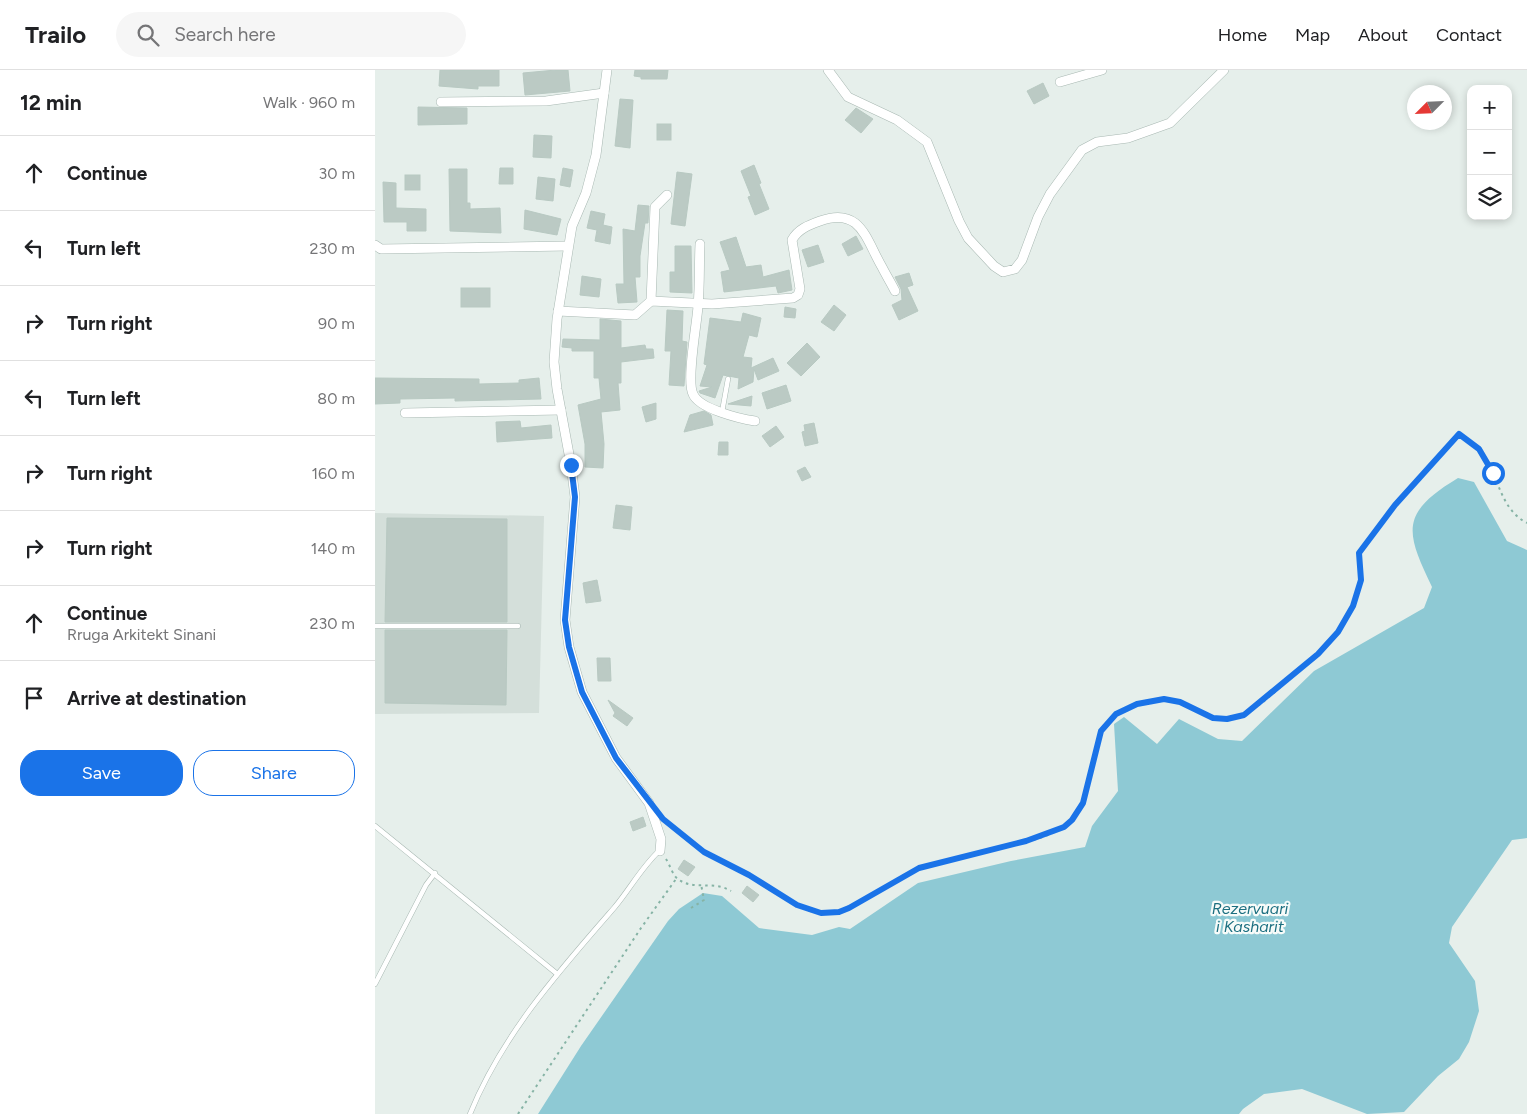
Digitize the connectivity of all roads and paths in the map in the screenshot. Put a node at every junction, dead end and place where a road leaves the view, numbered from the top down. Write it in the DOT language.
graph roads {
  1 [pos="607,70"];
  2 [pos="828,70"];
  3 [pos="1101,70"];
  4 [pos="1224,70"];
  5 [pos="1061,82"];
  6 [pos="604,92"];
  7 [pos="441,102"];
  8 [pos="667,195"];
  9 [pos="700,244"];
  10 [pos="375,245"];
  11 [pos="568,246"];
  12 [pos="895,291"];
  13 [pos="651,301"];
  14 [pos="699,304"];
  15 [pos="558,311"];
  16 [pos="728,379"];
  17 [pos="561,410"];
  18 [pos="722,412"];
  19 [pos="405,413"];
  20 [pos="755,421"];
  21 [pos="1527,523"];
  22 [pos="375,626"];
  23 [pos="518,626"];
  24 [pos="663,819"];
  25 [pos="375,826"];
  26 [pos="660,851"];
  27 [pos="435,873"];
  28 [pos="677,879"];
  29 [pos="701,884"];
  30 [pos="731,891"];
  31 [pos="691,908"];
  32 [pos="556,973"];
  33 [pos="375,984"];
  34 [pos="470,1114"];
  35 [pos="518,1114"];
  1 -- 6 [label="street"];
  2 -- 4 [label="street"];
  3 -- 5 [label="street"];
  6 -- 7 [label="street"];
  6 -- 11 [label="street"];
  8 -- 13 [label="street"];
  9 -- 14 [label="street"];
  10 -- 11 [label="street"];
  11 -- 15 [label="street"];
  12 -- 14 [label="street"];
  13 -- 14 [label="street"];
  13 -- 15 [label="street"];
  14 -- 18 [label="street"];
  15 -- 17 [label="street"];
  16 -- 18 [label="lane"];
  17 -- 19 [label="street"];
  17 -- 26 [label="street"];
  18 -- 20 [label="street"];
  21 -- 24 [label="path"];
  22 -- 23 [label="lane"];
  25 -- 27 [label="lane"];
  26 -- 28 [label="path"];
  26 -- 32 [label="lane"];
  27 -- 32 [label="lane"];
  27 -- 33 [label="lane"];
  28 -- 29 [label="path"];
  28 -- 35 [label="path"];
  29 -- 30 [label="path"];
  29 -- 31 [label="path"];
  32 -- 34 [label="lane"];
}
